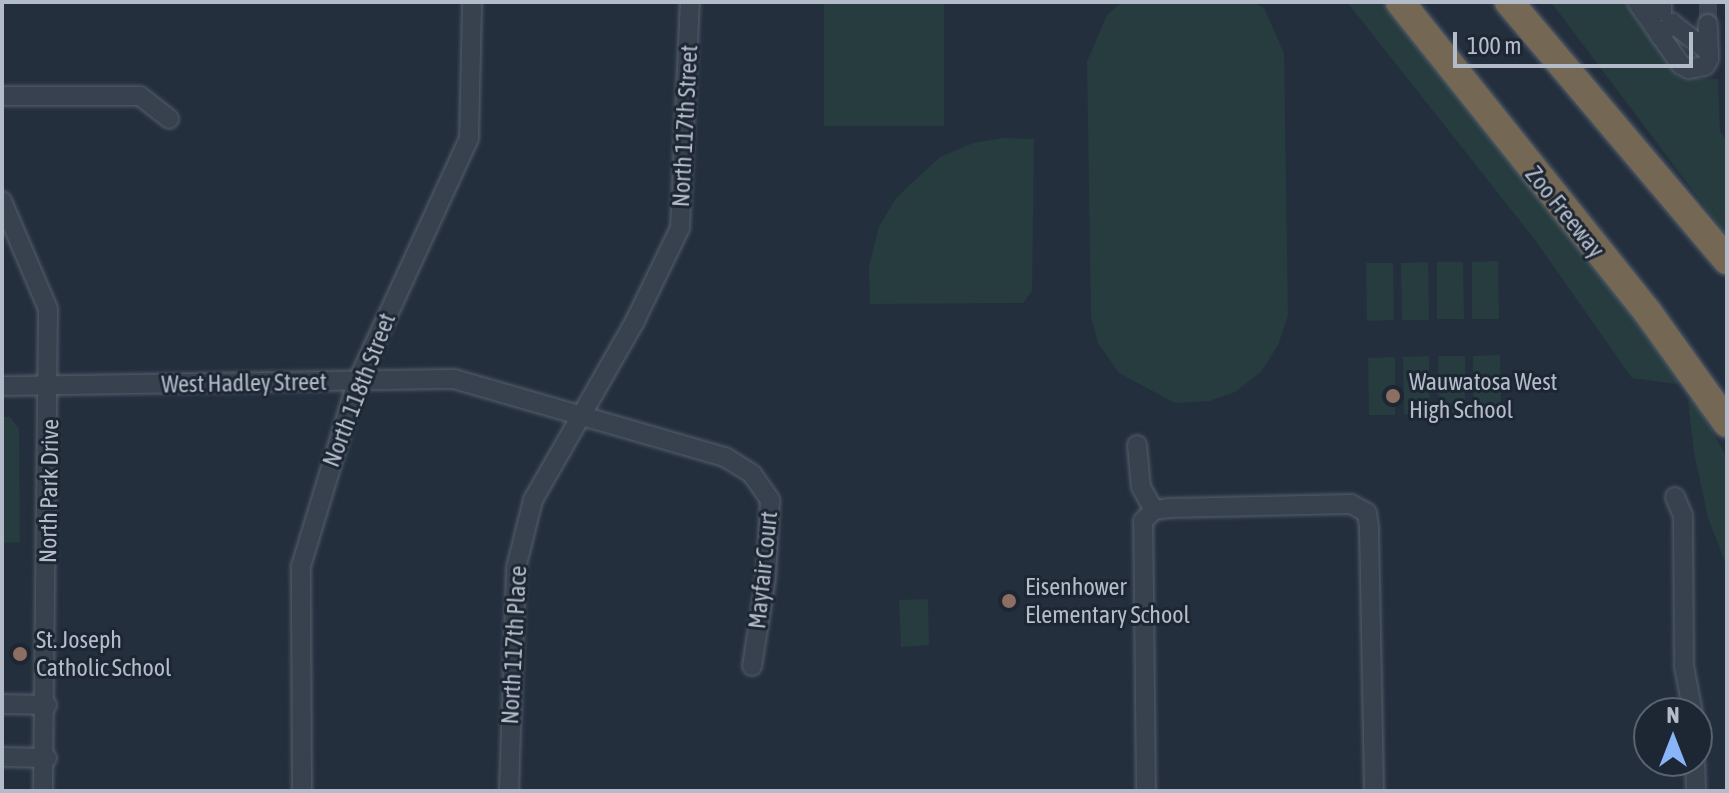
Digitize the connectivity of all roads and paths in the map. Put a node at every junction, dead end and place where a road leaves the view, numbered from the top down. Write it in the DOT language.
graph roads {
  1 [pos="472,2"];
  2 [pos="690,2"];
  3 [pos="1400,2"];
  4 [pos="1509,2"];
  5 [pos="1662,2"];
  6 [pos="1640,6"];
  7 [pos="1708,24"];
  8 [pos="1660,36"];
  9 [pos="1709,52"];
  10 [pos="2,96"];
  11 [pos="169,119"];
  12 [pos="2,201"];
  13 [pos="1727,260"];
  14 [pos="357,382"];
  15 [pos="50,385"];
  16 [pos="2,386"];
  17 [pos="577,415"];
  18 [pos="1727,423"];
  19 [pos="1137,445"];
  20 [pos="1675,497"];
  21 [pos="1154,510"];
  22 [pos="752,666"];
  23 [pos="2,687"];
  24 [pos="1690,697"];
  25 [pos="2,704"];
  26 [pos="47,705"];
  27 [pos="2,757"];
  28 [pos="47,758"];
  29 [pos="43,791"];
  30 [pos="302,791"];
  31 [pos="509,791"];
  32 [pos="1146,791"];
  33 [pos="1374,791"];
  1 -- 14 [label="street, North 118th Street"];
  2 -- 17 [label="street, North 117th Street"];
  3 -- 18 [label="highway, Zoo Freeway"];
  4 -- 13 [label="highway"];
  5 -- 6 [label="street"];
  6 -- 8 [label="street"];
  7 -- 9 [label="street"];
  8 -- 9 [label="street"];
  8 -- 9 [label="street"];
  10 -- 11 [label="street"];
  12 -- 15 [label="street, North Park Drive"];
  14 -- 15 [label="street, West Hadley Street"];
  14 -- 17 [label="street, West Hadley Street"];
  14 -- 30 [label="street, North 118th Street"];
  15 -- 16 [label="street, West Hadley Street"];
  15 -- 26 [label="street, North Park Drive"];
  17 -- 22 [label="street, Mayfair Court"];
  17 -- 31 [label="street, North 117th Place"];
  19 -- 21 [label="street"];
  20 -- 24 [label="street"];
  21 -- 32 [label="street"];
  21 -- 33 [label="street"];
  23 -- 25 [label="street"];
  25 -- 26 [label="street"];
  26 -- 28 [label="street, North Park Drive"];
  27 -- 28 [label="street"];
  28 -- 29 [label="street, North Park Drive"];
}
